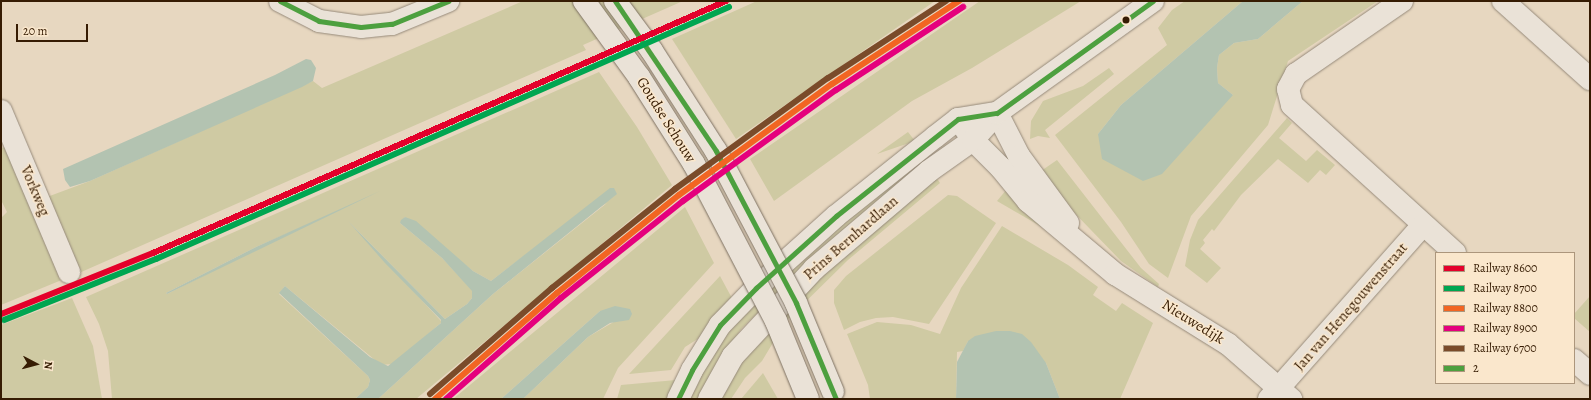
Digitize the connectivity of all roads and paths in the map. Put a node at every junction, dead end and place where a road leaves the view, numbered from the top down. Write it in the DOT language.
graph roads {
  1 [pos="280,1"];
  2 [pos="448,1"];
  3 [pos="584,1"];
  4 [pos="615,1"];
  5 [pos="1152,1"];
  6 [pos="1402,1"];
  7 [pos="1503,1"];
  8 [pos="1590,78"];
  9 [pos="1,111"];
  10 [pos="997,113"];
  11 [pos="958,119"];
  12 [pos="973,140"];
  13 [pos="1423,225"];
  14 [pos="1089,252"];
  15 [pos="1454,252"];
  16 [pos="69,272"];
  17 [pos="1575,361"];
  18 [pos="1590,374"];
  19 [pos="834,396"];
  20 [pos="1280,396"];
  21 [pos="678,399"];
  22 [pos="709,399"];
  23 [pos="808,399"];
  1 -- 2 [label="main road"];
  3 -- 23 [label="main road, Goudse Schouw, bridge"];
  4 -- 19 [label="main road, Goudse Schouw, bridge"];
  5 -- 10 [label="main road, Prins Bernhardlaan"];
  6 -- 13 [label="main road"];
  7 -- 8 [label="main road"];
  9 -- 16 [label="main road, Vorkweg"];
  10 -- 11 [label="main road, Prins Bernhardlaan"];
  10 -- 12 [label="main road, Prins Bernhardlaan"];
  10 -- 14 [label="main road, Nieuwedijk"];
  11 -- 12 [label="main road, Nieuwedijk"];
  11 -- 21 [label="main road, Prins Bernhardlaan"];
  12 -- 14 [label="main road, Nieuwedijk"];
  12 -- 22 [label="main road, Prins Bernhardlaan"];
  13 -- 15 [label="main road"];
  13 -- 20 [label="main road, Jan van Henegouwenstraat"];
  14 -- 20 [label="main road, Nieuwedijk"];
  17 -- 18 [label="main road"];
}
